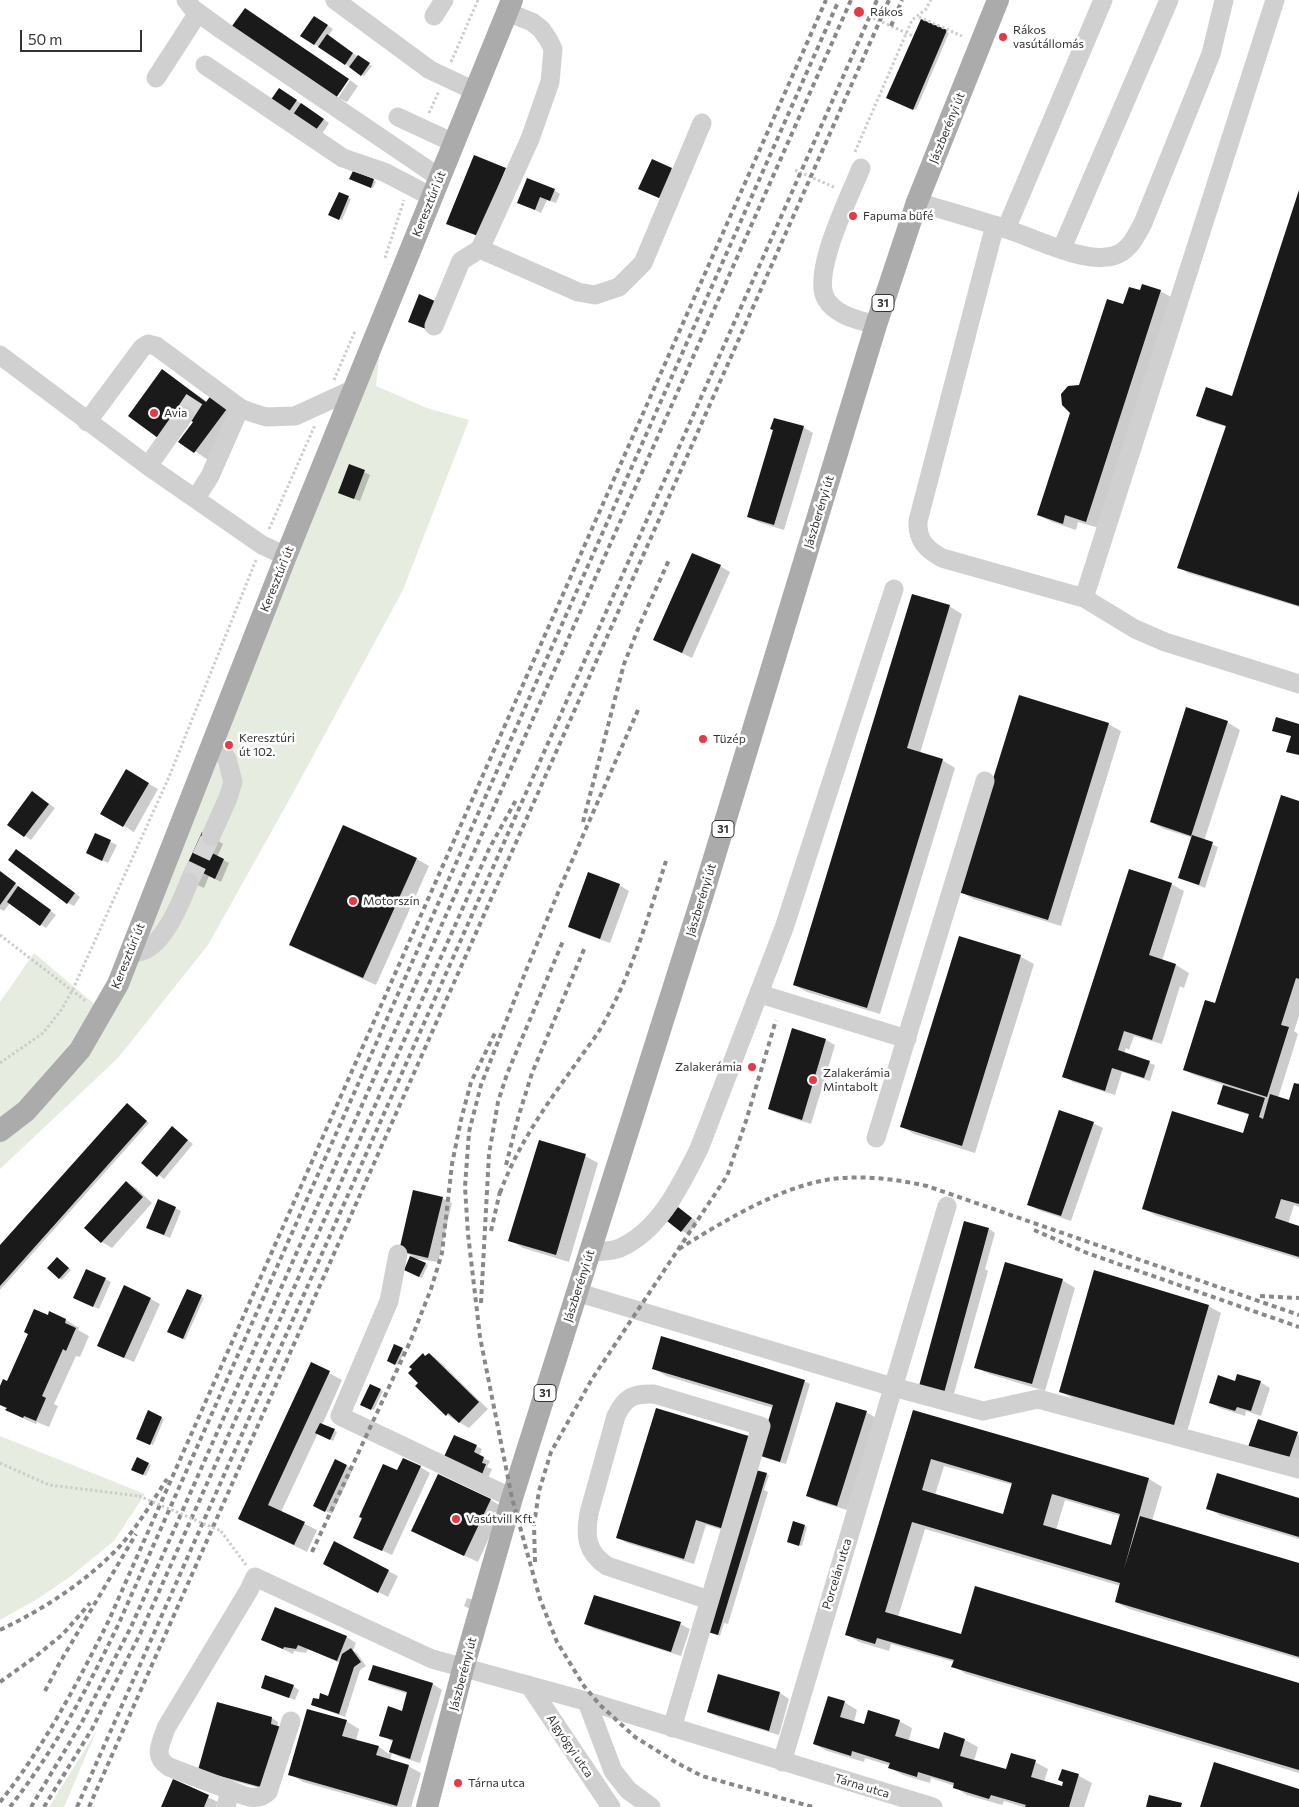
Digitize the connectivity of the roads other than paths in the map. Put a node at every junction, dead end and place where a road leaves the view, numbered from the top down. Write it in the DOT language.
graph roads {
  1 [pos="335,0"];
  2 [pos="444,0"];
  3 [pos="998,0"];
  4 [pos="1103,0"];
  5 [pos="1169,0"];
  6 [pos="1224,0"];
  7 [pos="1275,0"];
  8 [pos="510,6"];
  9 [pos="192,7"];
  10 [pos="434,16"];
  11 [pos="205,65"];
  12 [pos="156,78"];
  13 [pos="475,91"];
  14 [pos="398,118"];
  15 [pos="702,123"];
  16 [pos="454,143"];
  17 [pos="861,168"];
  18 [pos="436,187"];
  19 [pos="917,202"];
  20 [pos="1001,227"];
  21 [pos="1062,248"];
  22 [pos="480,249"];
  23 [pos="876,325"];
  24 [pos="434,326"];
  25 [pos="0,355"];
  26 [pos="354,390"];
  27 [pos="240,408"];
  28 [pos="184,415"];
  29 [pos="87,422"];
  30 [pos="148,466"];
  31 [pos="196,498"];
  32 [pos="286,556"];
  33 [pos="894,589"];
  34 [pos="1084,598"];
  35 [pos="1299,684"];
  36 [pos="214,739"];
  37 [pos="985,781"];
  38 [pos="211,836"];
  39 [pos="190,882"];
  40 [pos="130,954"];
  41 [pos="760,994"];
  42 [pos="906,1039"];
  43 [pos="0,1130"];
  44 [pos="876,1138"];
  45 [pos="947,1206"];
  46 [pos="589,1252"];
  47 [pos="398,1254"];
  48 [pos="576,1292"];
  49 [pos="893,1387"];
  50 [pos="1299,1469"];
  51 [pos="512,1498"];
  52 [pos="709,1600"];
  53 [pos="463,1669"];
  54 [pos="528,1685"];
  55 [pos="587,1702"];
  56 [pos="290,1721"];
  57 [pos="672,1728"];
  58 [pos="782,1762"];
  59 [pos="228,1799"];
  60 [pos="427,1807"];
  61 [pos="611,1807"];
  62 [pos="651,1807"];
  63 [pos="932,1807"];
  1 -- 13 [label="street"];
  2 -- 10 [label="street"];
  3 -- 19 [label="main road, Jászberényi út / 31"];
  4 -- 20 [label="street"];
  5 -- 21 [label="street"];
  6 -- 21 [label="street"];
  7 -- 34 [label="street"];
  8 -- 13 [label="main road, Keresztúri út"];
  8 -- 22 [label="street"];
  9 -- 12 [label="street"];
  9 -- 18 [label="street"];
  11 -- 18 [label="street"];
  13 -- 16 [label="main road, Keresztúri út"];
  14 -- 16 [label="street"];
  15 -- 22 [label="street"];
  16 -- 18 [label="main road, Keresztúri út"];
  17 -- 23 [label="street"];
  18 -- 26 [label="main road, Keresztúri út"];
  19 -- 20 [label="street"];
  19 -- 23 [label="main road, Jászberényi út / 31"];
  20 -- 21 [label="street"];
  20 -- 34 [label="street"];
  22 -- 24 [label="street"];
  23 -- 46 [label="main road, Jászberényi út / 31"];
  25 -- 29 [label="street"];
  26 -- 27 [label="street"];
  26 -- 32 [label="main road, Keresztúri út"];
  27 -- 29 [label="street"];
  27 -- 31 [label="street"];
  28 -- 30 [label="street"];
  29 -- 30 [label="street"];
  30 -- 31 [label="street"];
  31 -- 32 [label="street"];
  32 -- 36 [label="main road, Keresztúri út"];
  33 -- 41 [label="street"];
  34 -- 35 [label="street"];
  36 -- 38 [label="street"];
  36 -- 40 [label="main road, Keresztúri út"];
  37 -- 42 [label="street"];
  39 -- 40 [label="street"];
  40 -- 43 [label="main road, Keresztúri út"];
  41 -- 42 [label="street"];
  41 -- 46 [label="street"];
  42 -- 44 [label="street"];
  45 -- 49 [label="street, Porcelán utca"];
  46 -- 48 [label="main road, Jászberényi út / 31"];
  47 -- 51 [label="street"];
  48 -- 49 [label="street"];
  48 -- 51 [label="main road, Jászberényi út / 31"];
  49 -- 50 [label="street"];
  49 -- 58 [label="street, Porcelán utca"];
  51 -- 53 [label="main road, Jászberényi út / 31"];
  52 -- 52 [label="street"];
  52 -- 57 [label="street"];
  53 -- 54 [label="street, Tárna utca"];
  53 -- 59 [label="street, Tárna utca"];
  53 -- 60 [label="main road, Jászberényi út / 31"];
  54 -- 55 [label="street, Tárna utca"];
  54 -- 61 [label="street, Algyógyi utca"];
  55 -- 57 [label="street, Tárna utca"];
  55 -- 62 [label="street"];
  56 -- 59 [label="street"];
  57 -- 58 [label="street, Tárna utca"];
  58 -- 63 [label="street, Tárna utca"];
}
